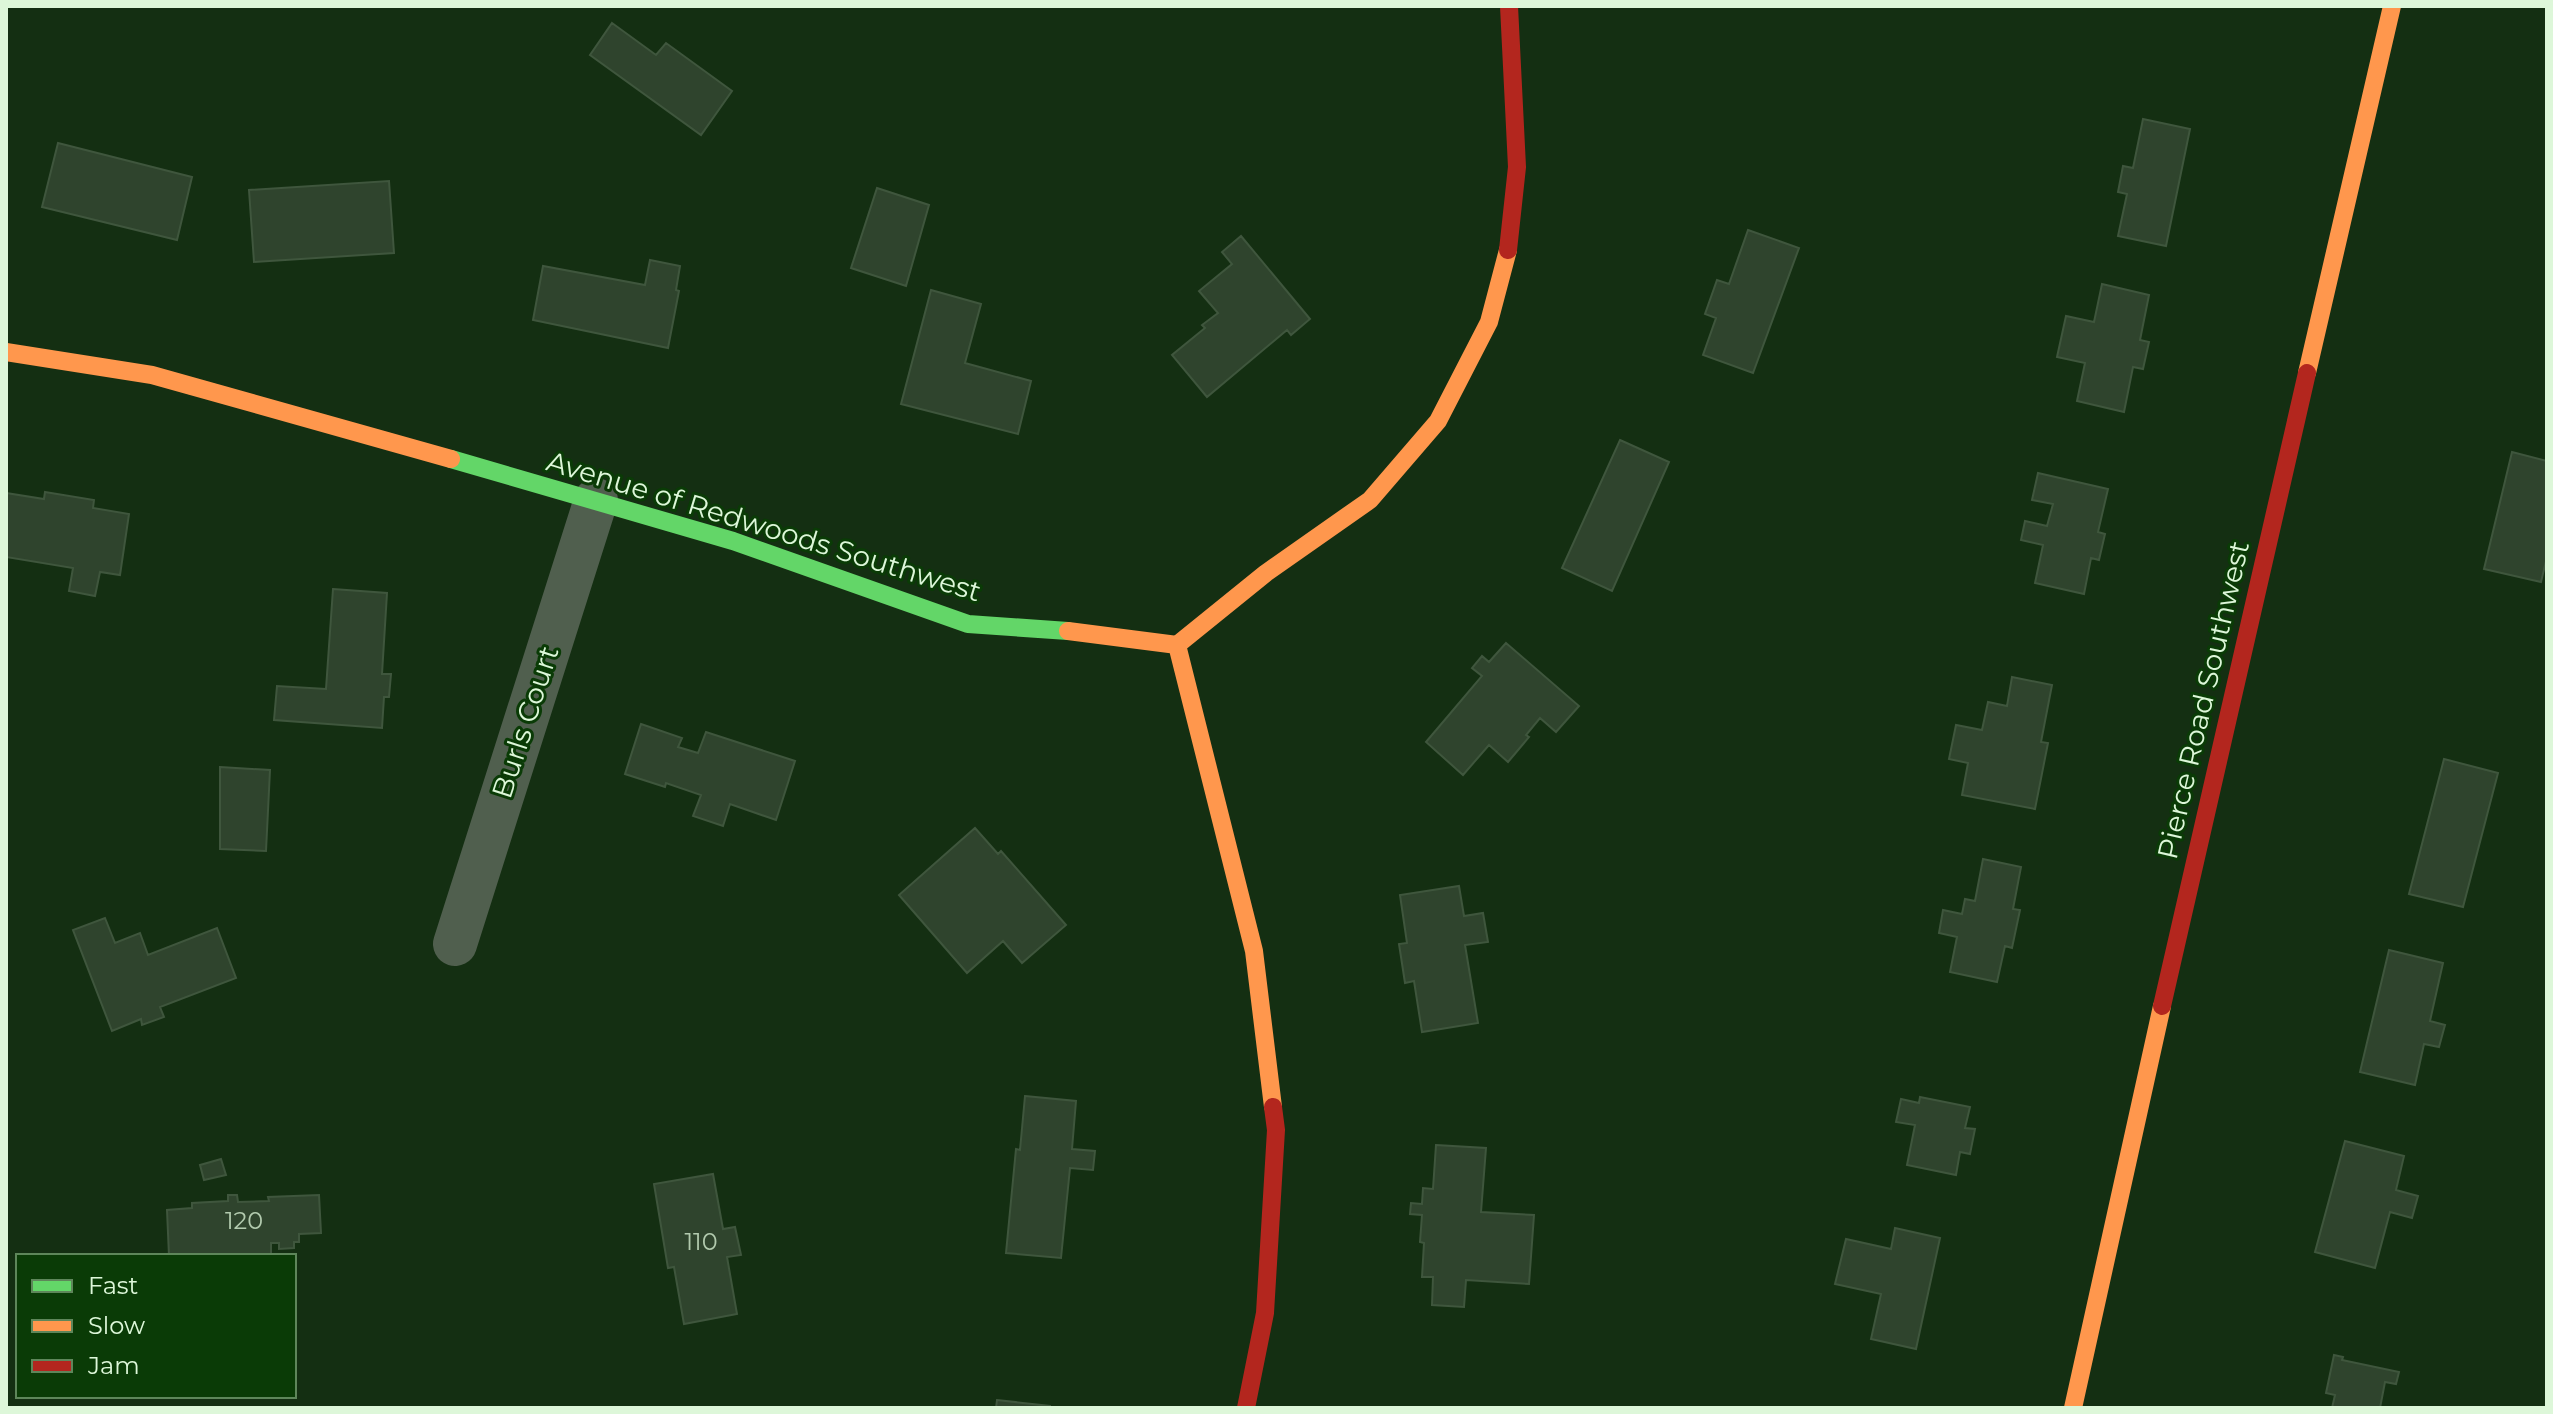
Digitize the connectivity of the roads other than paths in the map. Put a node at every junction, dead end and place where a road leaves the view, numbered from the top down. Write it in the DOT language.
graph roads {
  1 [pos="1509,6"];
  2 [pos="2392,6"];
  3 [pos="6,352"];
  4 [pos="596,500"];
  5 [pos="1177,645"];
  6 [pos="455,944"];
  7 [pos="1246,1408"];
  8 [pos="2073,1408"];
  1 -- 5 [label="street"];
  2 -- 8 [label="street, Pierce Road Southwest"];
  3 -- 4 [label="street, Avenue of Redwoods Southwest"];
  4 -- 5 [label="street, Avenue of Redwoods Southwest"];
  4 -- 6 [label="street, Burls Court"];
  5 -- 7 [label="street"];
}
